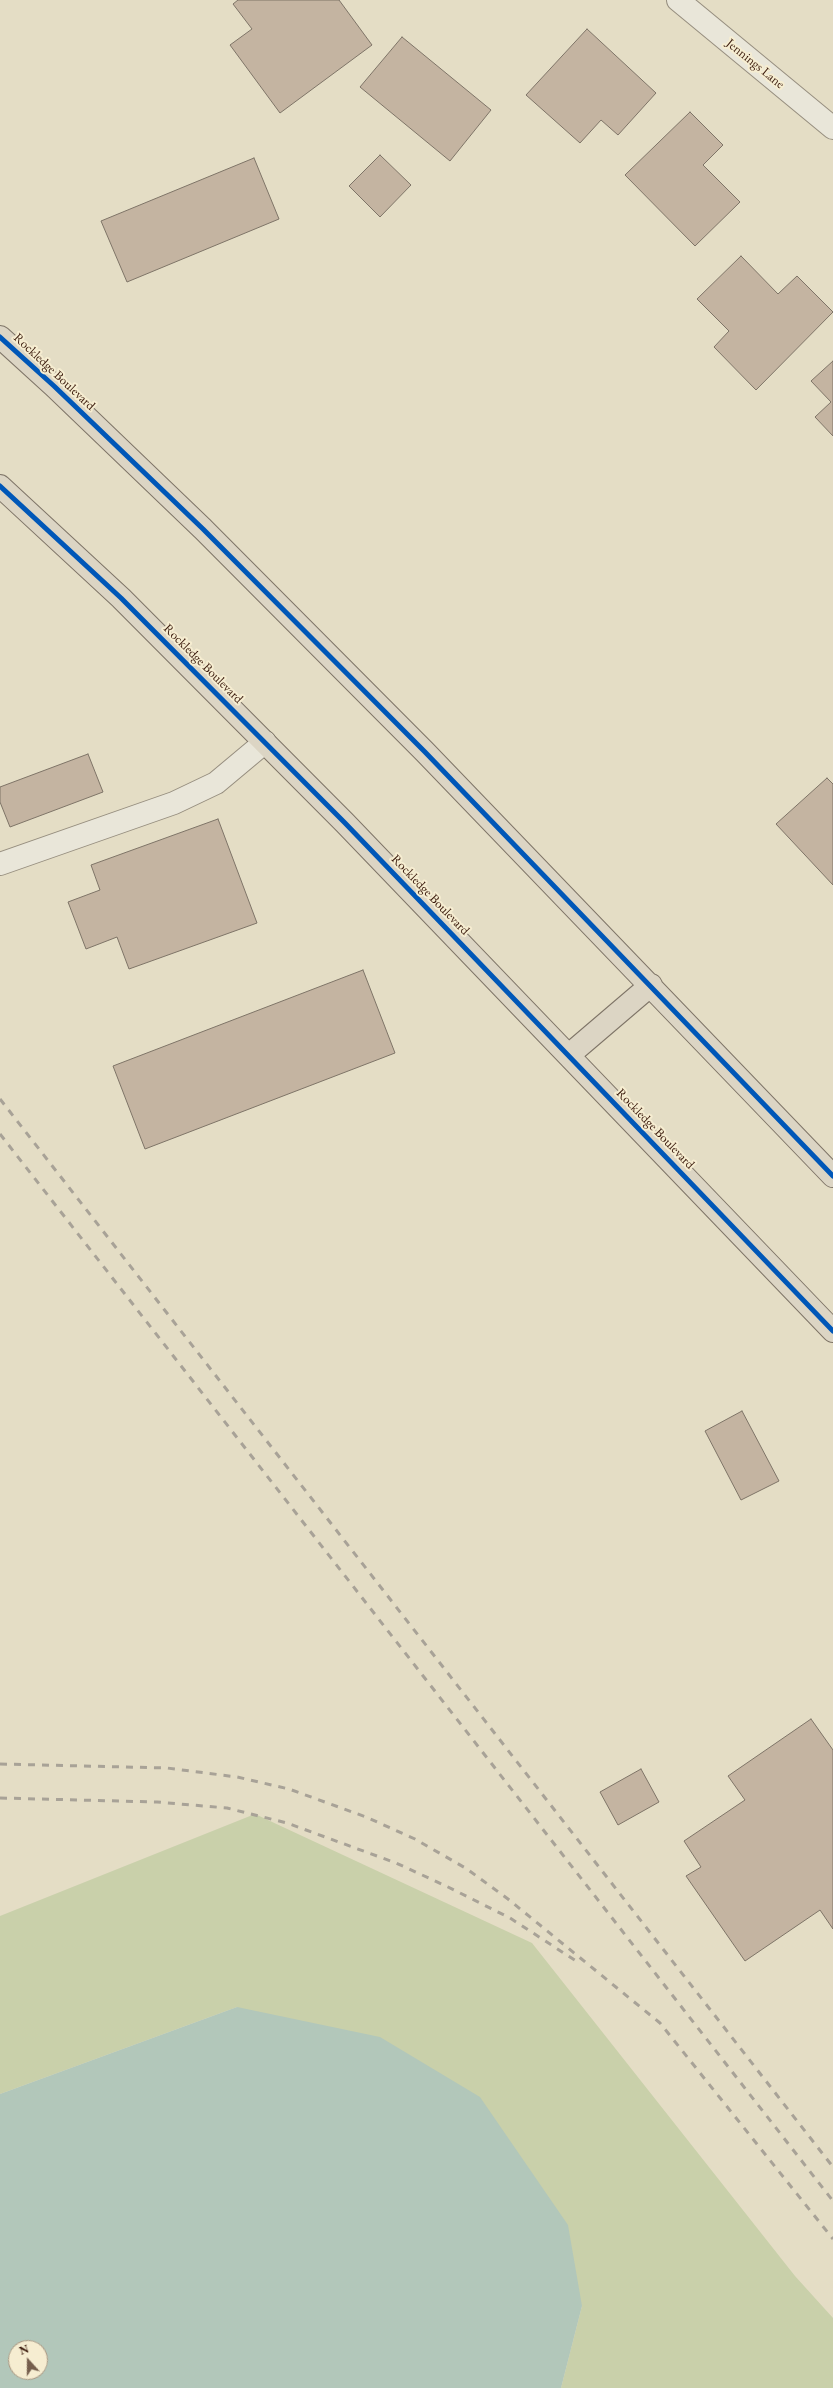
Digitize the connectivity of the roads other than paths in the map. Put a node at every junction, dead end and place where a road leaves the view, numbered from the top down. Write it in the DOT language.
graph roads {
  1 [pos="678,0"];
  2 [pos="833,128"];
  3 [pos="0,337"];
  4 [pos="0,486"];
  5 [pos="265,742"];
  6 [pos="0,864"];
  7 [pos="651,985"];
  8 [pos="569,1055"];
  9 [pos="833,1176"];
  10 [pos="833,1331"];
  1 -- 2 [label="street, Jennings Lane"];
  3 -- 7 [label="main road, Rockledge Boulevard"];
  4 -- 5 [label="main road, Rockledge Boulevard"];
  5 -- 6 [label="street"];
  5 -- 8 [label="main road, Rockledge Boulevard"];
  7 -- 8 [label="main road"];
  7 -- 9 [label="main road, Rockledge Boulevard"];
  8 -- 10 [label="main road, Rockledge Boulevard"];
}
